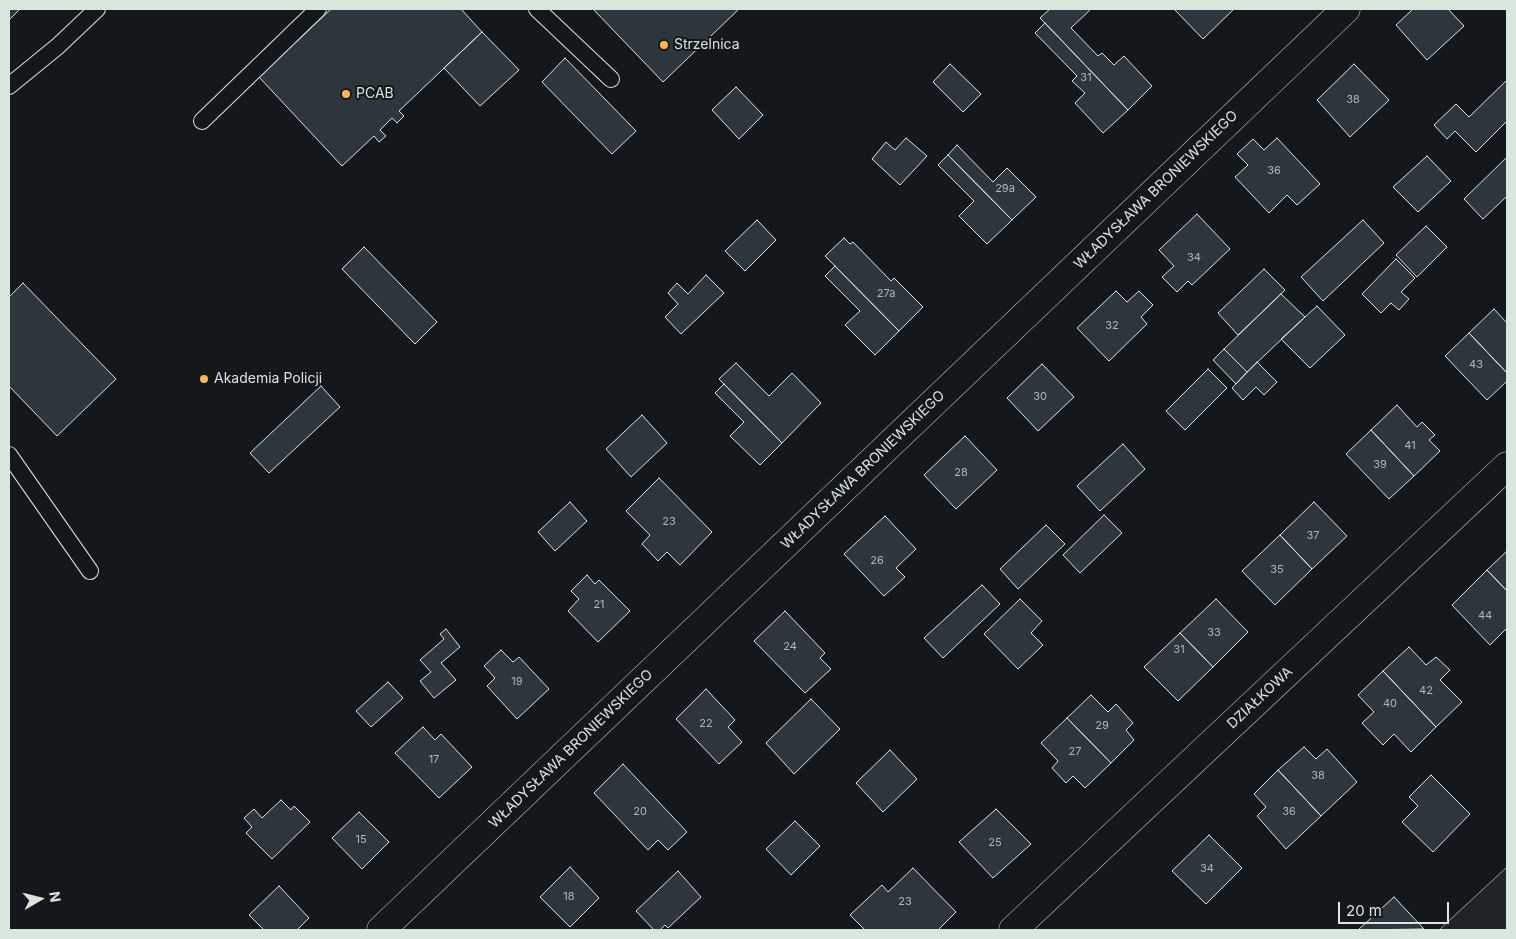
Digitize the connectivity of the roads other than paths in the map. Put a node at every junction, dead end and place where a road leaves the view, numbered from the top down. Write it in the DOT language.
graph roads {
  1 [pos="97,9"];
  2 [pos="318,9"];
  3 [pos="536,9"];
  4 [pos="1346,9"];
  5 [pos="611,79"];
  6 [pos="9,86"];
  7 [pos="202,120"];
  8 [pos="9,454"];
  9 [pos="1507,466"];
  10 [pos="90,571"];
  11 [pos="381,930"];
  12 [pos="1013,930"];
  1 -- 6 [label="lane"];
  2 -- 7 [label="lane"];
  3 -- 5 [label="lane"];
  4 -- 11 [label="street, WŁADYSŁAWA BRONIEWSKIEGO"];
  8 -- 10 [label="lane"];
  9 -- 12 [label="street, DZIAŁKOWA"];
}
